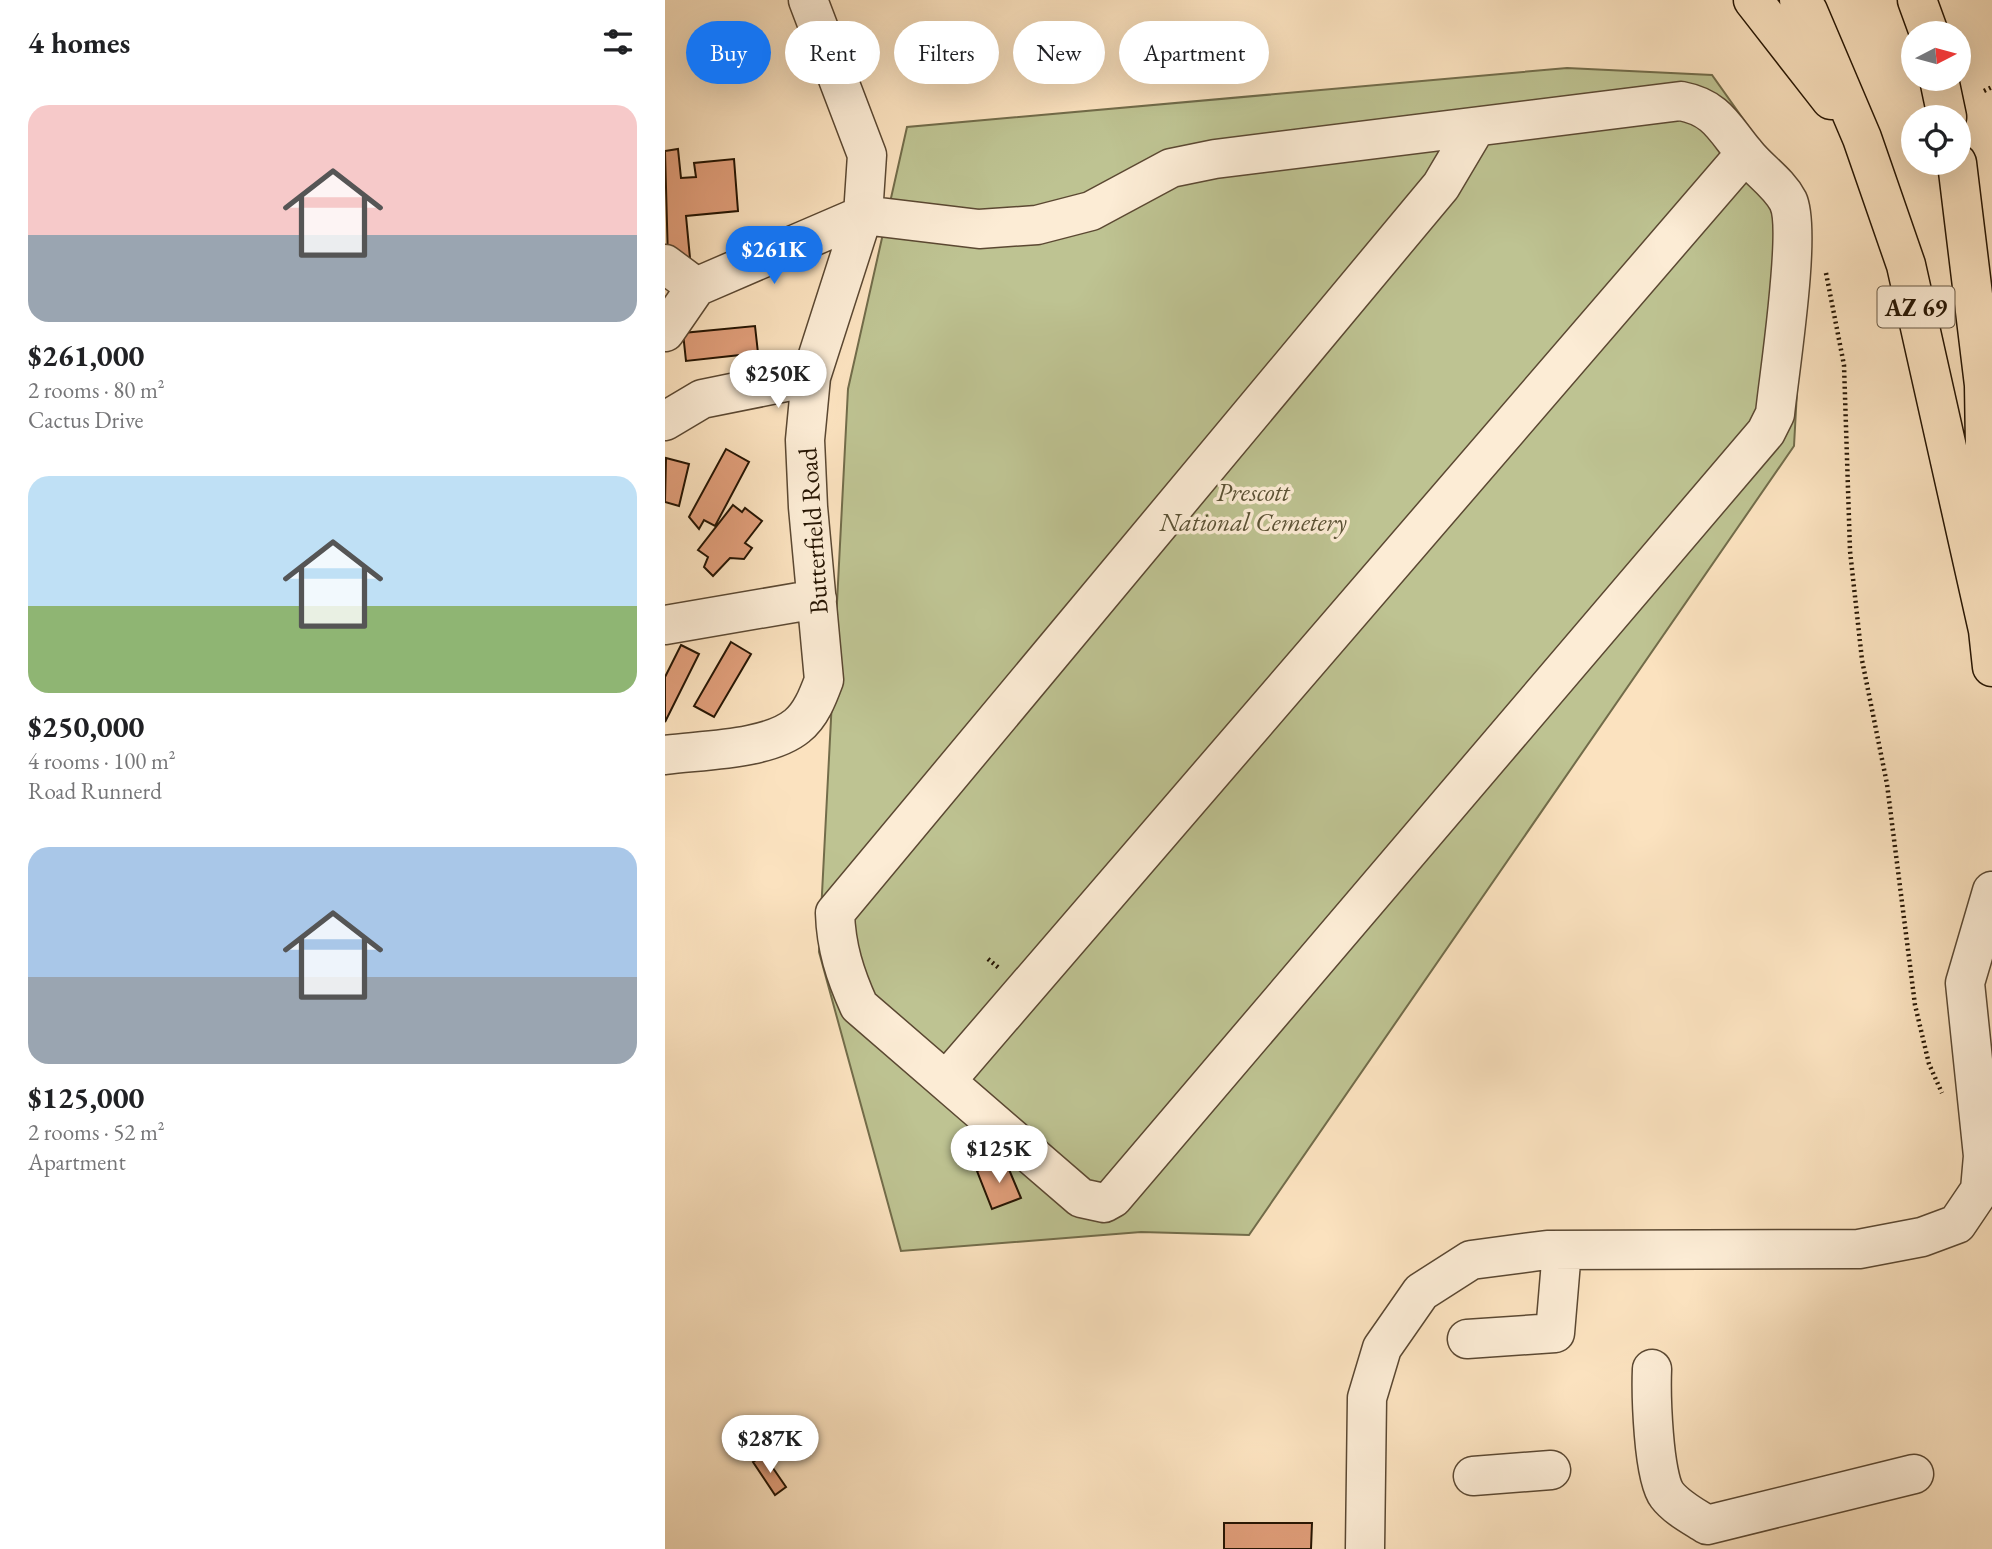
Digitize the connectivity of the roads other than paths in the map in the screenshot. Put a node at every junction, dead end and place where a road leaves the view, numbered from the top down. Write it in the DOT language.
graph roads {
  1 [pos="808,0"];
  2 [pos="1753,0"];
  3 [pos="1799,0"];
  4 [pos="1917,0"];
  5 [pos="1925,21"];
  6 [pos="1476,127"];
  7 [pos="1861,138"];
  8 [pos="1745,154"];
  9 [pos="1958,175"];
  10 [pos="863,215"];
  11 [pos="665,264"];
  12 [pos="696,287"];
  13 [pos="665,332"];
  14 [pos="811,377"];
  15 [pos="665,421"];
  16 [pos="817,599"];
  17 [pos="668,616"];
  18 [pos="1988,629"];
  19 [pos="1992,667"];
  20 [pos="665,755"];
  21 [pos="1992,891"];
  22 [pos="946,1081"];
  23 [pos="1562,1250"];
  24 [pos="1467,1339"];
  25 [pos="1652,1369"];
  26 [pos="1551,1470"];
  27 [pos="1914,1474"];
  28 [pos="1473,1476"];
  29 [pos="1698,1537"];
  30 [pos="1365,1549"];
  1 -- 10 [label="street, Butterfield Road"];
  2 -- 7 [label="main road"];
  3 -- 7 [label="main road, AZ 69"];
  4 -- 5 [label="main road"];
  6 -- 8 [label="street"];
  6 -- 10 [label="street"];
  6 -- 22 [label="street"];
  7 -- 18 [label="main road, AZ 69"];
  8 -- 22 [label="street"];
  8 -- 22 [label="street"];
  9 -- 18 [label="main road, AZ 69"];
  10 -- 12 [label="street"];
  10 -- 14 [label="street, Butterfield Road"];
  11 -- 12 [label="street"];
  12 -- 13 [label="street"];
  14 -- 15 [label="street"];
  14 -- 16 [label="street, Butterfield Road"];
  16 -- 17 [label="street"];
  16 -- 20 [label="street, Butterfield Road"];
  18 -- 19 [label="main road, AZ 69"];
  21 -- 23 [label="street"];
  23 -- 24 [label="street"];
  23 -- 30 [label="street"];
  25 -- 29 [label="street"];
  26 -- 28 [label="street"];
  27 -- 29 [label="street"];
}
